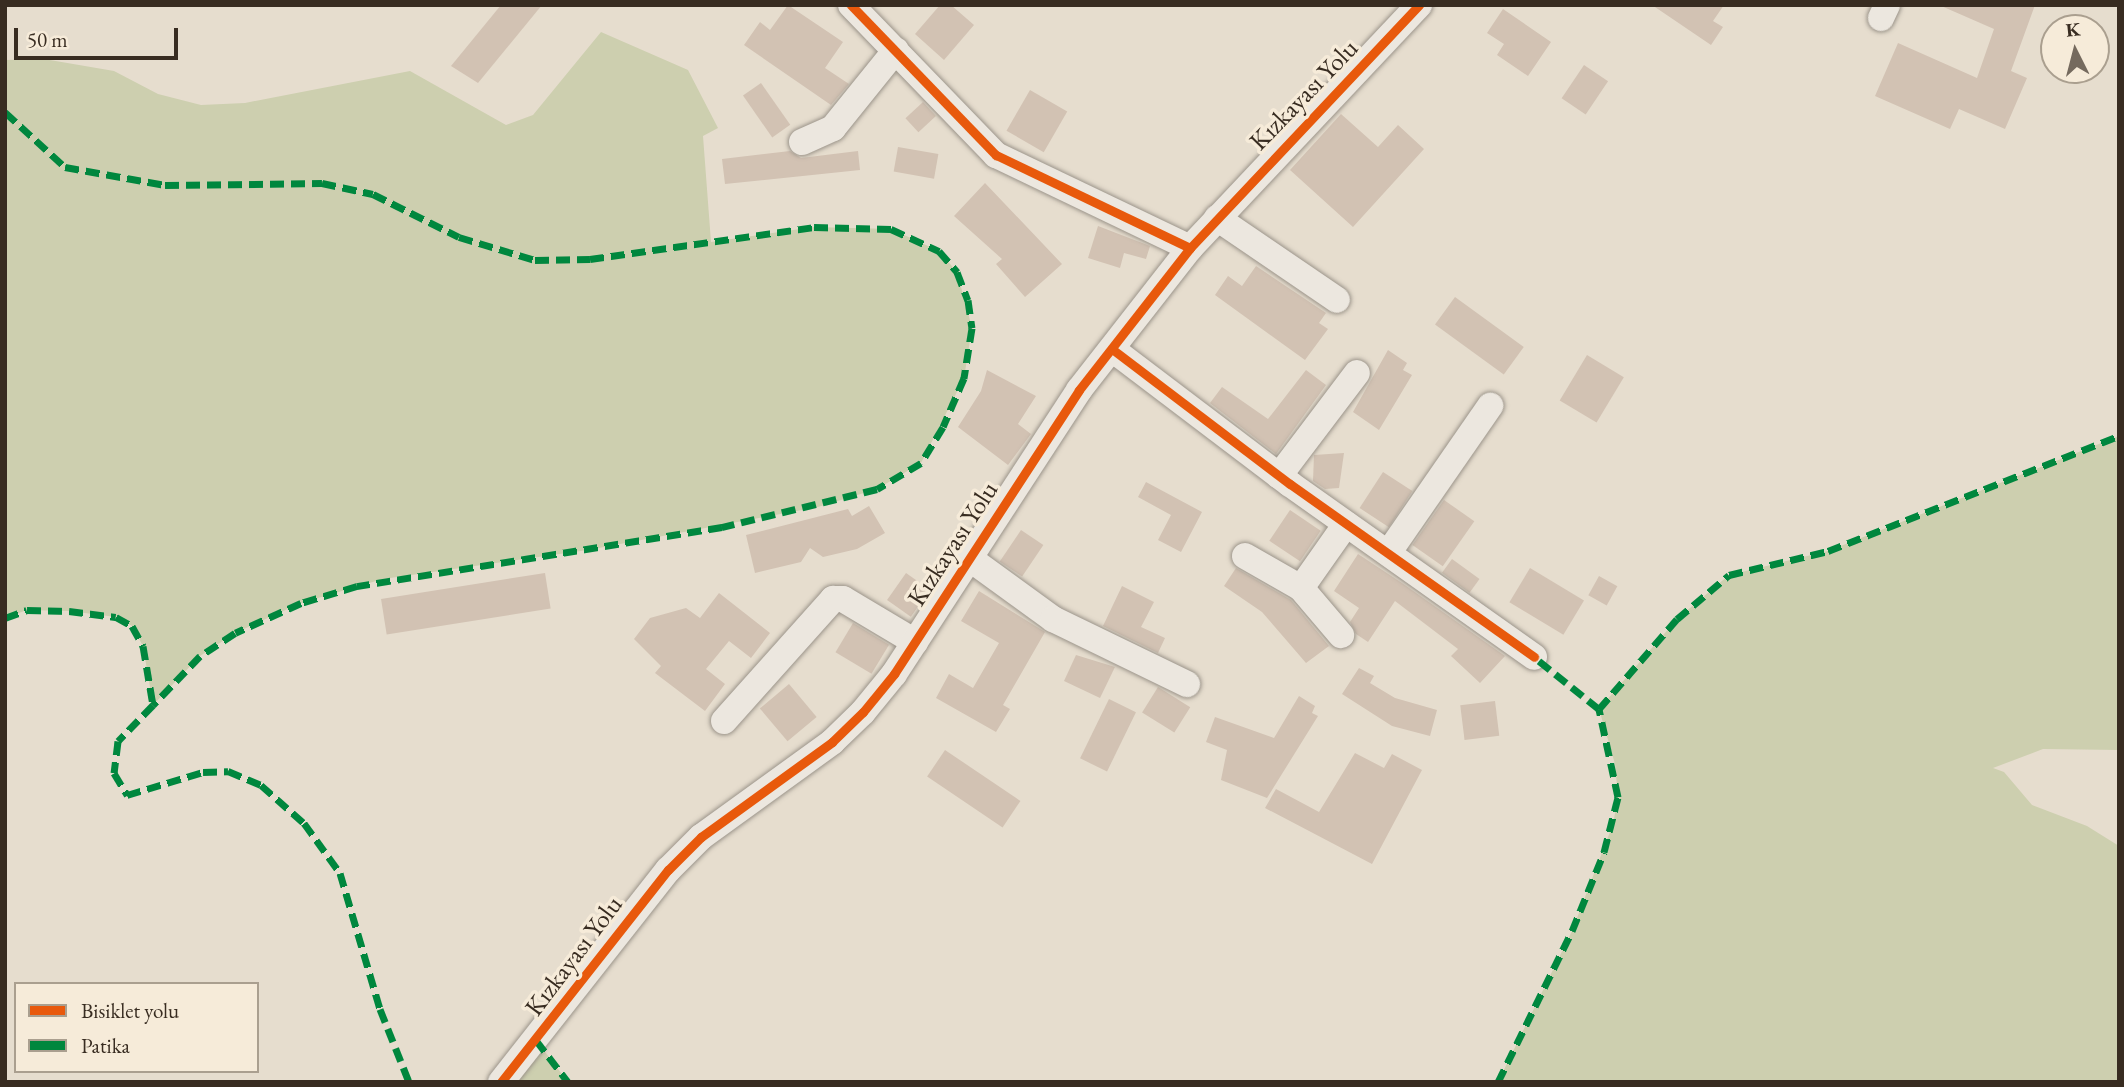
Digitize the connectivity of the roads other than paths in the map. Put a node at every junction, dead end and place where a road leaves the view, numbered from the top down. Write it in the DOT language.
graph roads {
  1 [pos="850,5"];
  2 [pos="1419,5"];
  3 [pos="896,50"];
  4 [pos="802,142"];
  5 [pos="1217,218"];
  6 [pos="1190,248"];
  7 [pos="1337,300"];
  8 [pos="1112,349"];
  9 [pos="1357,373"];
  10 [pos="1490,406"];
  11 [pos="1279,476"];
  12 [pos="1346,524"];
  13 [pos="1389,552"];
  14 [pos="1245,556"];
  15 [pos="969,558"];
  16 [pos="1301,588"];
  17 [pos="1341,635"];
  18 [pos="915,642"];
  19 [pos="1534,657"];
  20 [pos="1187,684"];
  21 [pos="724,721"];
  22 [pos="501,1082"];
  1 -- 3 [label="street"];
  2 -- 5 [label="street, Kızkayası Yolu"];
  3 -- 4 [label="street"];
  3 -- 6 [label="street"];
  5 -- 6 [label="street, Kızkayası Yolu"];
  5 -- 7 [label="street"];
  6 -- 8 [label="street, Kızkayası Yolu"];
  8 -- 11 [label="street"];
  8 -- 15 [label="street, Kızkayası Yolu"];
  9 -- 11 [label="street"];
  10 -- 13 [label="street"];
  11 -- 12 [label="street"];
  12 -- 13 [label="street"];
  12 -- 16 [label="street"];
  13 -- 19 [label="street"];
  14 -- 16 [label="street"];
  15 -- 18 [label="street, Kızkayası Yolu"];
  15 -- 20 [label="street"];
  16 -- 17 [label="street"];
  18 -- 21 [label="street"];
  18 -- 22 [label="street, Kızkayası Yolu"];
}
